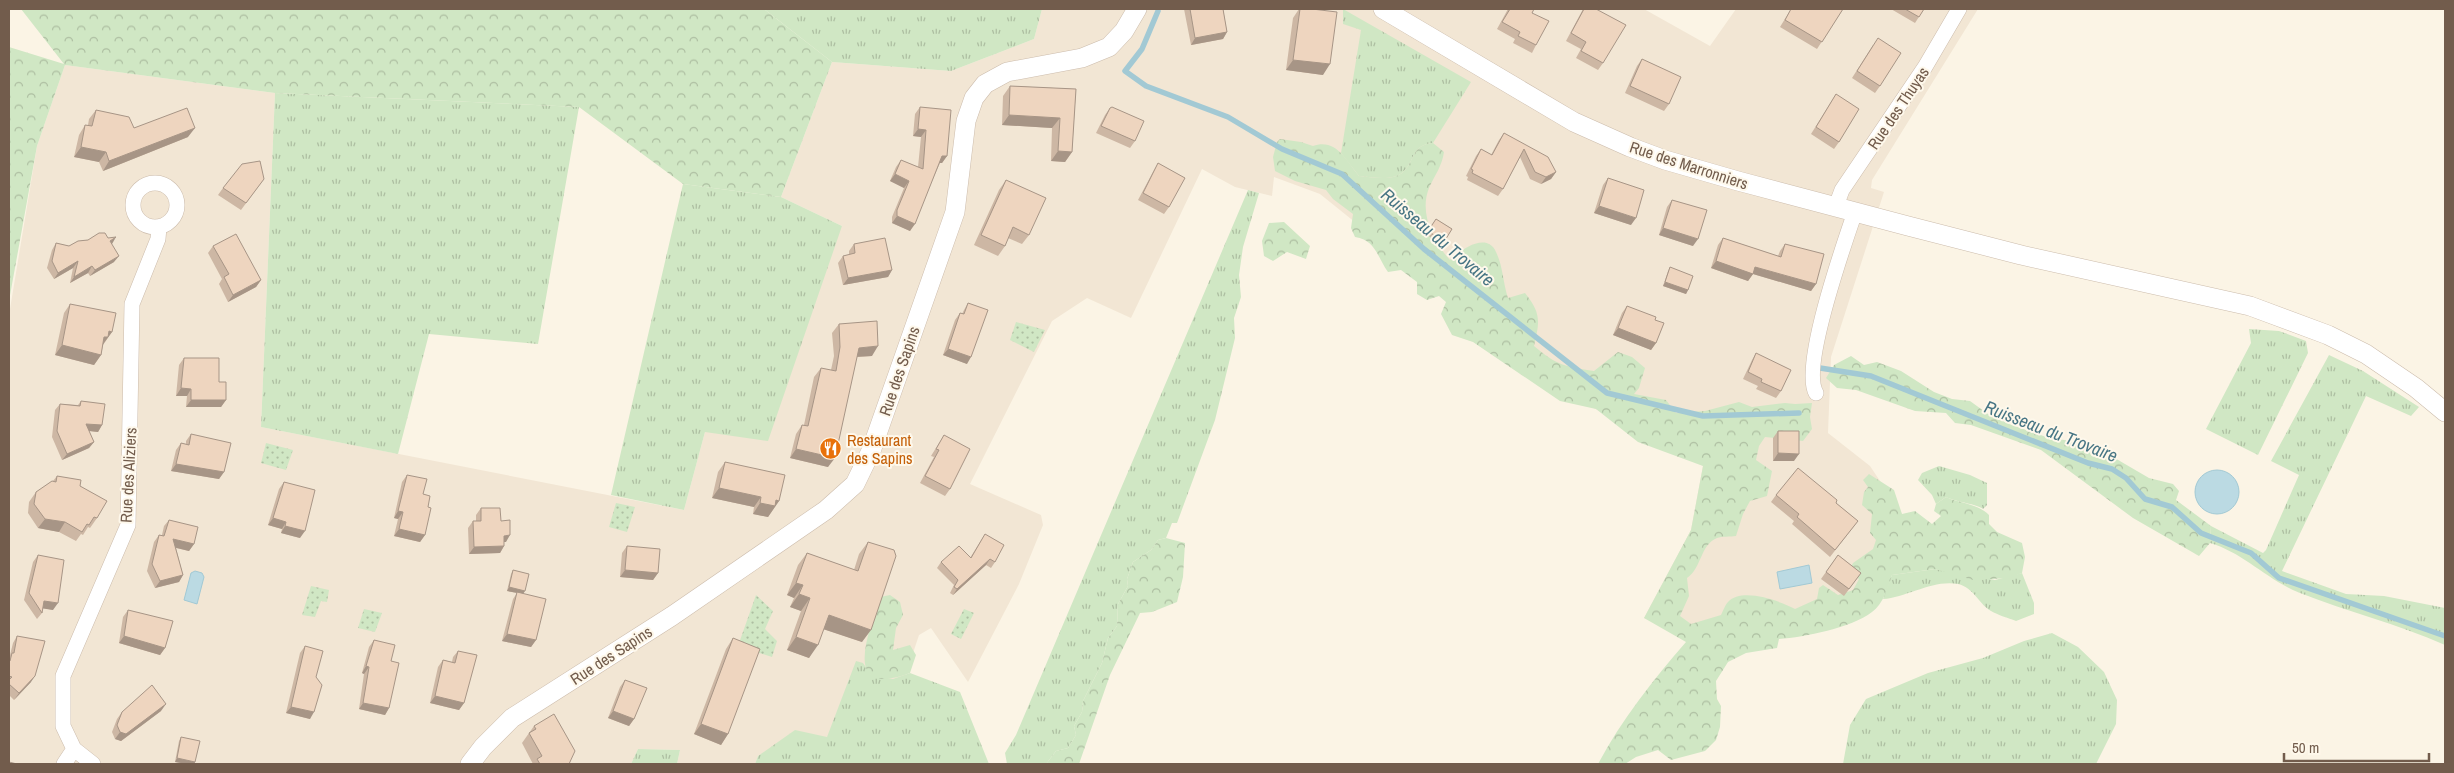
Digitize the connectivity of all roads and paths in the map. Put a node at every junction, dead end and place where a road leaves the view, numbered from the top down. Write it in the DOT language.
graph roads {
  1 [pos="1136,9"];
  2 [pos="1383,9"];
  3 [pos="1959,9"];
  4 [pos="1836,206"];
  5 [pos="1855,212"];
  6 [pos="159,226"];
  7 [pos="1816,393"];
  8 [pos="2445,412"];
  9 [pos="74,749"];
  10 [pos="64,764"];
  11 [pos="92,764"];
  12 [pos="470,764"];
  1 -- 12 [label="street, Rue des Sapins"];
  2 -- 4 [label="street, Rue des Marronniers"];
  3 -- 4 [label="street, Rue des Thuyas"];
  4 -- 5 [label="street, Rue des Marronniers"];
  5 -- 7 [label="street"];
  5 -- 8 [label="street, Rue des Marronniers"];
  6 -- 9 [label="street, Rue des Aliziers"];
  9 -- 10 [label="street"];
  9 -- 11 [label="street, Rue des Aliziers"];
}
